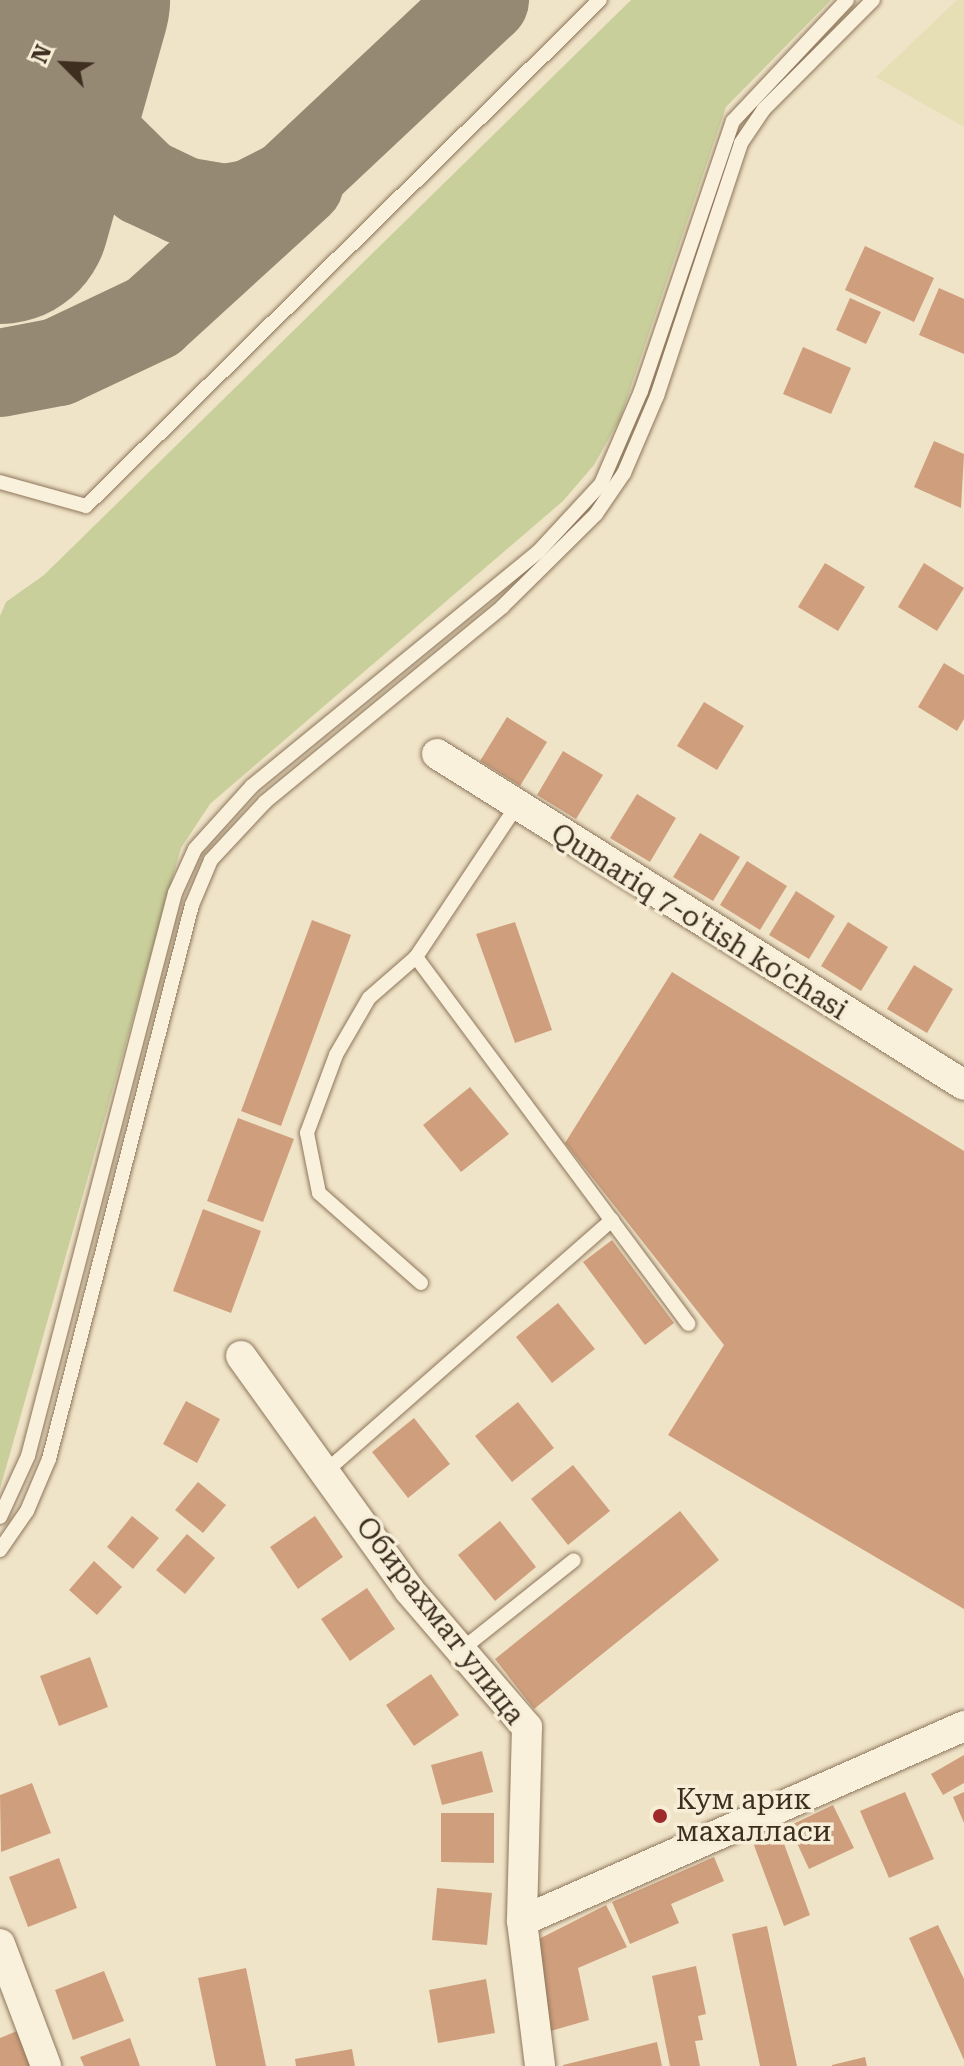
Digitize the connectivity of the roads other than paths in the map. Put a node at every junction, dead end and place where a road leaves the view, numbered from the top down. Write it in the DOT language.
graph roads {
  1 [pos="600,0"];
  2 [pos="847,0"];
  3 [pos="873,0"];
  4 [pos="0,482"];
  5 [pos="437,754"];
  6 [pos="516,807"];
  7 [pos="416,957"];
  8 [pos="964,1085"];
  9 [pos="612,1220"];
  10 [pos="421,1283"];
  11 [pos="689,1324"];
  12 [pos="241,1356"];
  13 [pos="325,1472"];
  14 [pos="0,1517"];
  15 [pos="0,1550"];
  16 [pos="574,1560"];
  17 [pos="461,1650"];
  18 [pos="964,1726"];
  19 [pos="522,1921"];
  20 [pos="0,1944"];
  21 [pos="46,2066"];
  22 [pos="540,2066"];
  1 -- 4 [label="lane"];
  2 -- 14 [label="lane"];
  3 -- 15 [label="lane"];
  5 -- 6 [label="street, Qumariq 7-o'tish ko'chasi"];
  6 -- 7 [label="lane"];
  6 -- 8 [label="street, Qumariq 7-o'tish ko'chasi"];
  7 -- 9 [label="lane"];
  7 -- 10 [label="lane"];
  9 -- 11 [label="lane"];
  9 -- 13 [label="lane"];
  12 -- 13 [label="street, Обирахмат улица"];
  13 -- 17 [label="street, Обирахмат улица"];
  16 -- 17 [label="lane"];
  17 -- 19 [label="street, Обирахмат улица"];
  18 -- 19 [label="street"];
  19 -- 22 [label="street, Обирахмат улица"];
  20 -- 21 [label="street"];
}
